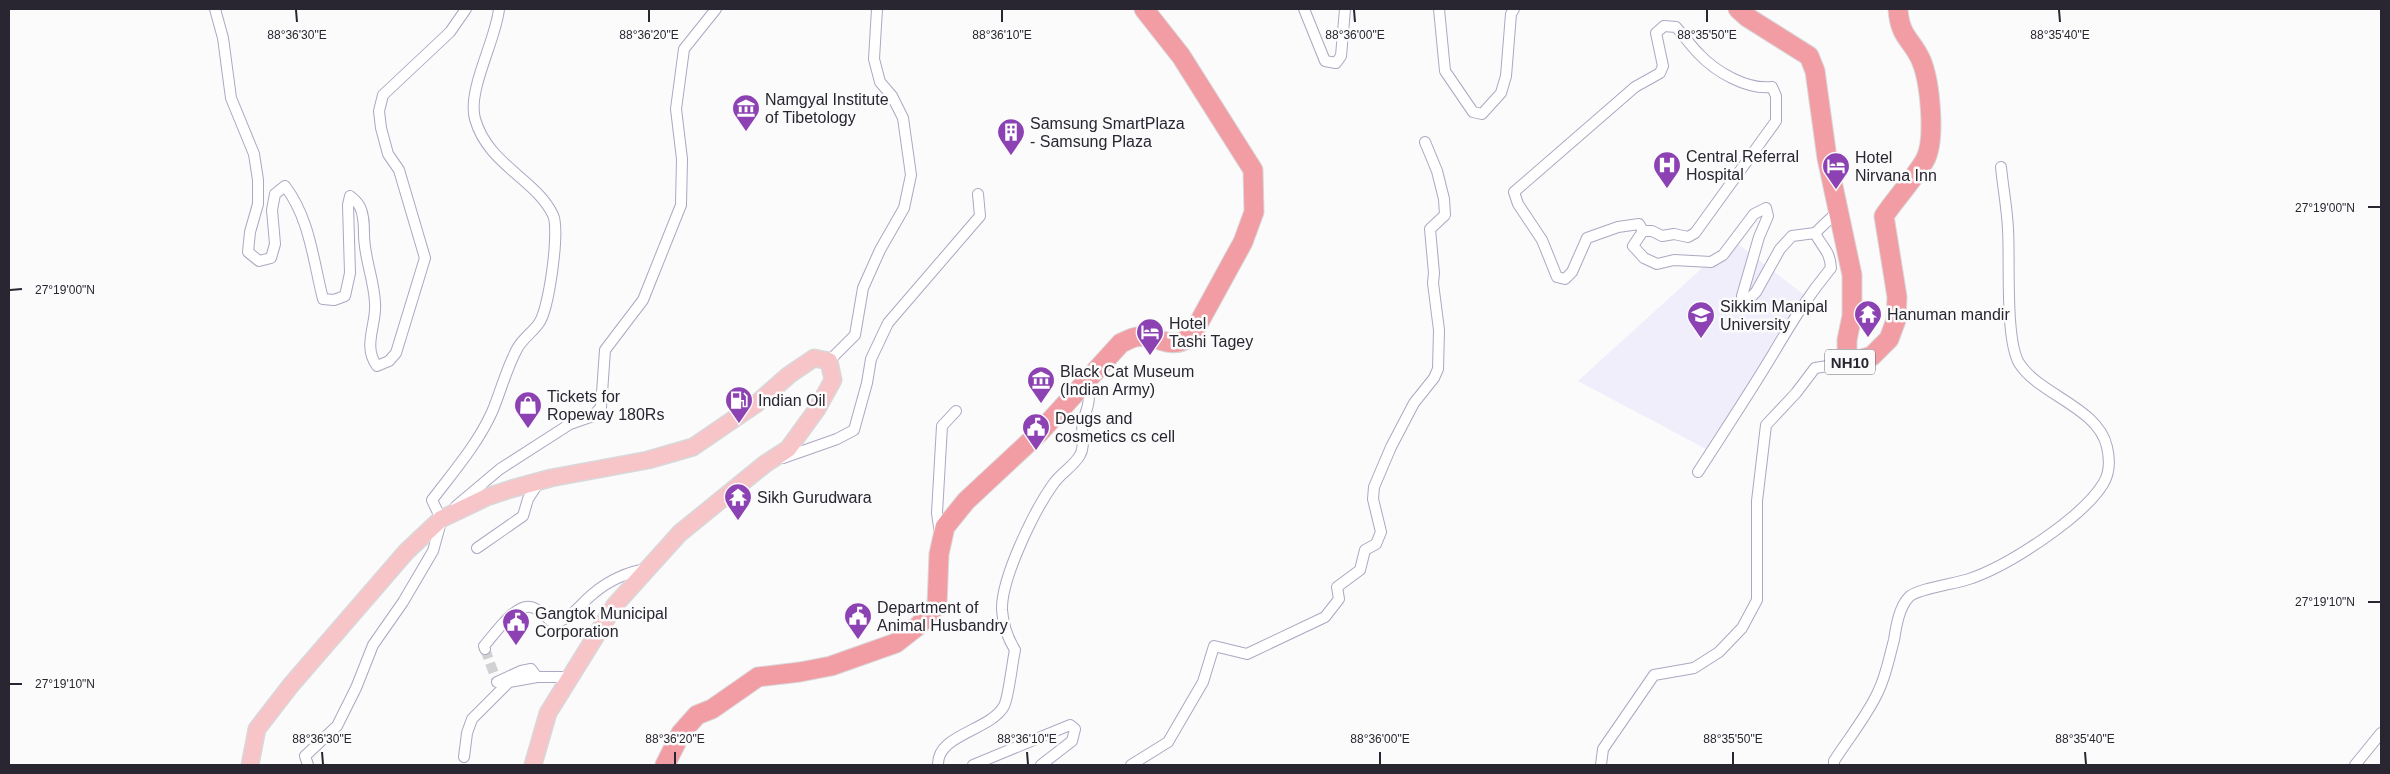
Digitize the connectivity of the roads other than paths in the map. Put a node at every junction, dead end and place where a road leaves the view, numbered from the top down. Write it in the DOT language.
graph roads {
  1 [pos="216,9"];
  2 [pos="466,9"];
  3 [pos="499,9"];
  4 [pos="716,9"];
  5 [pos="877,9"];
  6 [pos="1144,9"];
  7 [pos="1304,9"];
  8 [pos="1345,9"];
  9 [pos="1439,9"];
  10 [pos="1514,9"];
  11 [pos="1738,9"];
  12 [pos="1898,9"];
  13 [pos="1425,142"];
  14 [pos="2000,167"];
  15 [pos="978,194"];
  16 [pos="1838,211"];
  17 [pos="1643,230"];
  18 [pos="1815,233"];
  19 [pos="829,361"];
  20 [pos="1847,362"];
  21 [pos="1080,389"];
  22 [pos="956,411"];
  23 [pos="765,464"];
  24 [pos="1698,472"];
  25 [pos="538,482"];
  26 [pos="441,519"];
  27 [pos="941,545"];
  28 [pos="477,548"];
  29 [pos="647,569"];
  30 [pos="486,649"];
  31 [pos="538,677"];
  32 [pos="571,677"];
  33 [pos="497,682"];
  34 [pos="2381,733"];
  35 [pos="464,757"];
  36 [pos="250,765"];
  37 [pos="308,765"];
  38 [pos="534,765"];
  39 [pos="665,765"];
  40 [pos="938,765"];
  41 [pos="973,765"];
  42 [pos="1041,765"];
  43 [pos="1131,765"];
  44 [pos="1601,765"];
  45 [pos="1834,765"];
  46 [pos="2355,765"];
  1 -- 2 [label="street"];
  3 -- 26 [label="street"];
  4 -- 26 [label="street"];
  5 -- 19 [label="street"];
  6 -- 21 [label="highway"];
  7 -- 8 [label="street"];
  9 -- 10 [label="street"];
  11 -- 16 [label="highway, NH10"];
  12 -- 20 [label="highway, NH10"];
  13 -- 43 [label="street"];
  14 -- 45 [label="street"];
  15 -- 23 [label="street"];
  16 -- 18 [label="street"];
  16 -- 20 [label="highway, NH10"];
  17 -- 17 [label="street"];
  17 -- 18 [label="street"];
  18 -- 24 [label="street"];
  19 -- 23 [label="main road"];
  19 -- 25 [label="main road"];
  20 -- 44 [label="street"];
  21 -- 27 [label="highway"];
  21 -- 40 [label="street"];
  22 -- 27 [label="street"];
  23 -- 29 [label="main road"];
  25 -- 26 [label="main road"];
  25 -- 28 [label="street"];
  26 -- 36 [label="main road"];
  26 -- 37 [label="street"];
  27 -- 39 [label="highway"];
  29 -- 30 [label="street"];
  29 -- 32 [label="main road"];
  31 -- 32 [label="street"];
  31 -- 33 [label="street"];
  31 -- 35 [label="street"];
  32 -- 38 [label="main road"];
  34 -- 46 [label="street"];
  41 -- 42 [label="street"];
}
